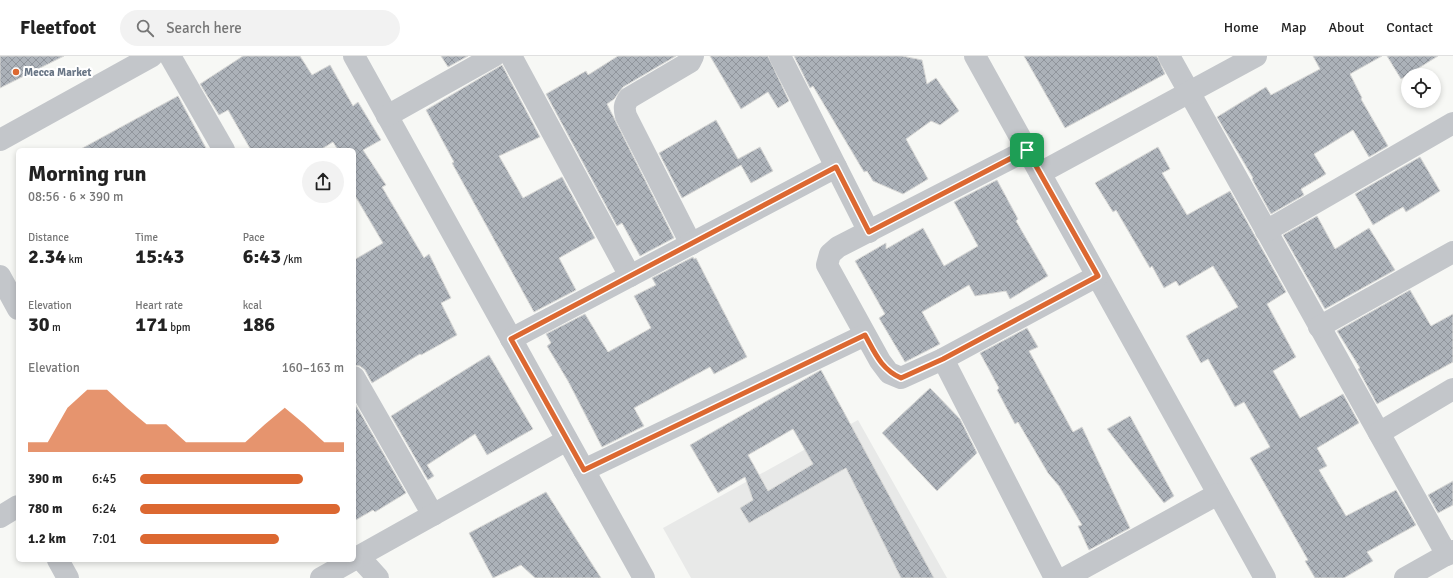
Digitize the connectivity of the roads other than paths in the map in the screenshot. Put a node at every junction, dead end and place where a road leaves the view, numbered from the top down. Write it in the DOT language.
graph roads {
  1 [pos="152,56"];
  2 [pos="170,56"];
  3 [pos="354,56"];
  4 [pos="494,56"];
  5 [pos="510,56"];
  6 [pos="693,56"];
  7 [pos="780,56"];
  8 [pos="975,56"];
  9 [pos="1169,56"];
  10 [pos="1256,56"];
  11 [pos="1189,92"];
  12 [pos="387,116"];
  13 [pos="1453,123"];
  14 [pos="0,140"];
  15 [pos="223,148"];
  16 [pos="1027,150"];
  17 [pos="836,167"];
  18 [pos="1040,173"];
  19 [pos="1266,230"];
  20 [pos="869,232"];
  21 [pos="691,244"];
  22 [pos="1453,252"];
  23 [pos="0,276"];
  24 [pos="630,276"];
  25 [pos="1098,276"];
  26 [pos="16,305"];
  27 [pos="1320,326"];
  28 [pos="865,335"];
  29 [pos="511,339"];
  30 [pos="943,359"];
  31 [pos="356,380"];
  32 [pos="1453,389"];
  33 [pos="1379,433"];
  34 [pos="567,440"];
  35 [pos="584,470"];
  36 [pos="1218,494"];
  37 [pos="16,507"];
  38 [pos="433,515"];
  39 [pos="0,517"];
  40 [pos="1450,553"];
  41 [pos="356,558"];
  42 [pos="356,560"];
  43 [pos="59,562"];
  44 [pos="350,562"];
  45 [pos="68,578"];
  46 [pos="321,578"];
  47 [pos="378,578"];
  48 [pos="644,578"];
  49 [pos="1055,578"];
  50 [pos="1065,578"];
  51 [pos="1265,578"];
  52 [pos="1405,578"];
  1 -- 14 [label="street"];
  2 -- 15 [label="street"];
  3 -- 12 [label="street"];
  4 -- 12 [label="street"];
  5 -- 24 [label="street"];
  6 -- 21 [label="street"];
  7 -- 17 [label="street"];
  8 -- 16 [label="street"];
  9 -- 11 [label="street"];
  10 -- 11 [label="street"];
  11 -- 18 [label="street"];
  11 -- 19 [label="street"];
  12 -- 29 [label="street"];
  13 -- 19 [label="street"];
  16 -- 18 [label="street"];
  16 -- 20 [label="street"];
  17 -- 20 [label="street"];
  17 -- 21 [label="street"];
  18 -- 25 [label="street"];
  19 -- 27 [label="street"];
  20 -- 28 [label="street"];
  21 -- 24 [label="street"];
  22 -- 27 [label="street"];
  23 -- 26 [label="street"];
  24 -- 29 [label="street"];
  25 -- 30 [label="street"];
  25 -- 36 [label="street"];
  27 -- 33 [label="street"];
  28 -- 30 [label="street"];
  28 -- 35 [label="street"];
  29 -- 34 [label="street"];
  30 -- 49 [label="street"];
  31 -- 38 [label="street"];
  32 -- 33 [label="street"];
  33 -- 40 [label="street"];
  34 -- 35 [label="street"];
  34 -- 38 [label="street"];
  35 -- 48 [label="street"];
  36 -- 50 [label="street"];
  36 -- 51 [label="street"];
  37 -- 39 [label="street"];
  38 -- 41 [label="street"];
  40 -- 52 [label="street"];
  42 -- 47 [label="street"];
  43 -- 45 [label="street"];
  44 -- 46 [label="street"];
}
